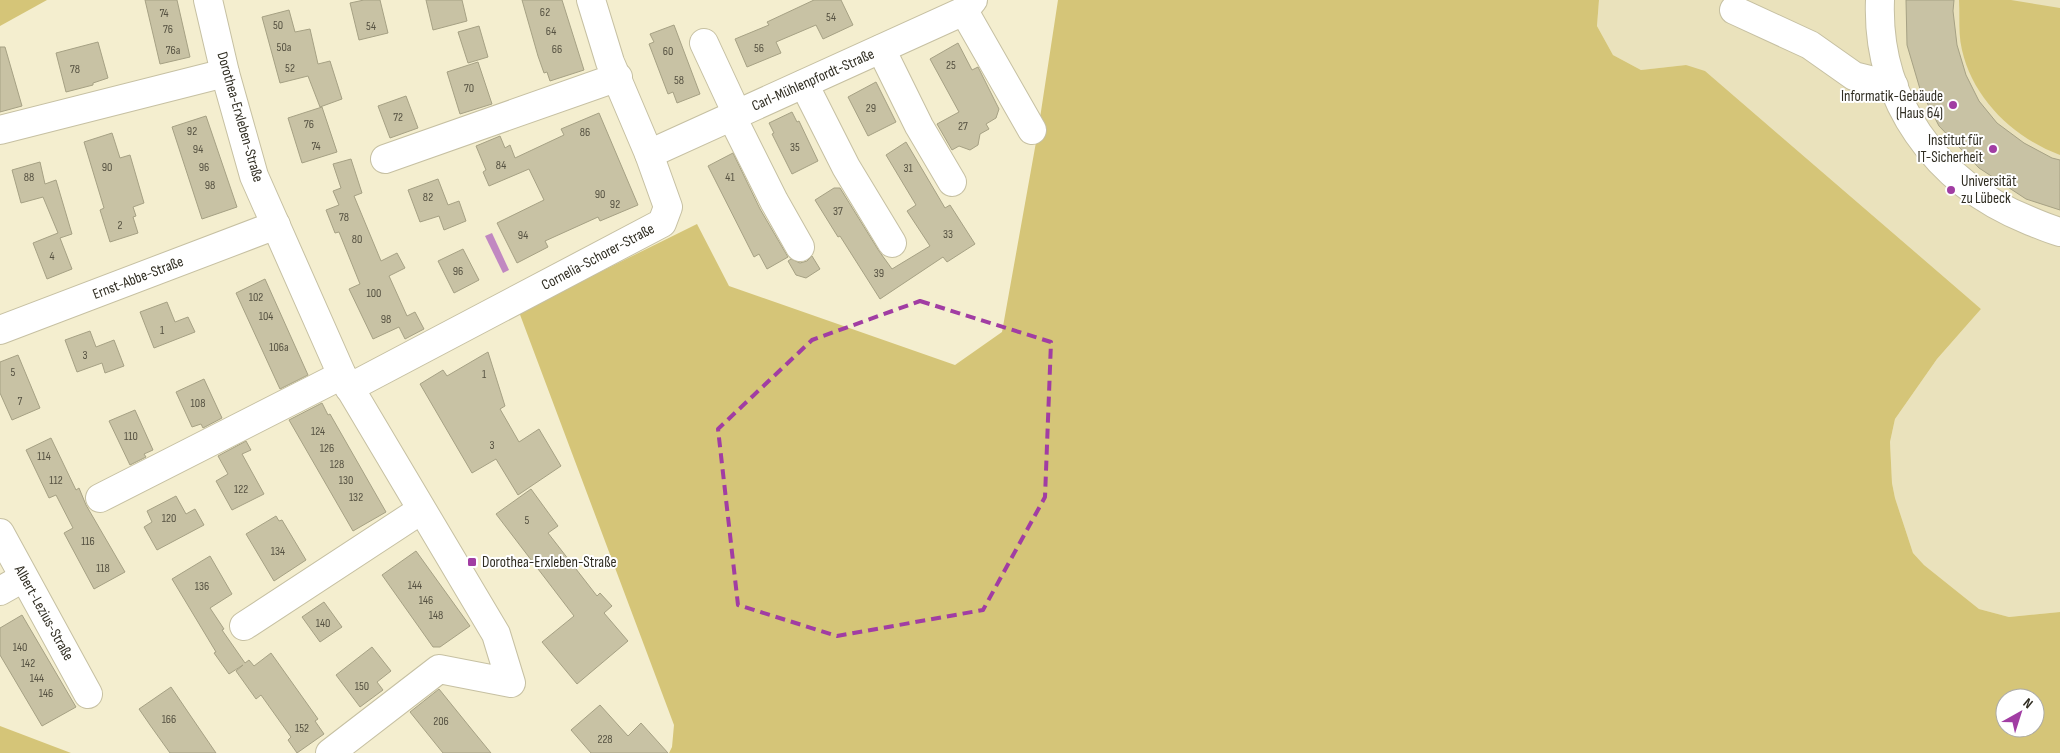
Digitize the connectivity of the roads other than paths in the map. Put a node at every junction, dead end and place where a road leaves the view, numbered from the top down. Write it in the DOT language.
graph roads {
  1 [pos="208,0"];
  2 [pos="591,0"];
  3 [pos="1880,0"];
  4 [pos="968,6"];
  5 [pos="1743,9"];
  6 [pos="704,43"];
  7 [pos="881,49"];
  8 [pos="226,73"];
  9 [pos="618,77"];
  10 [pos="804,84"];
  11 [pos="1894,86"];
  12 [pos="734,115"];
  13 [pos="0,130"];
  14 [pos="1032,130"];
  15 [pos="649,154"];
  16 [pos="385,159"];
  17 [pos="952,182"];
  18 [pos="276,225"];
  19 [pos="2060,232"];
  20 [pos="892,243"];
  21 [pos="800,246"];
  22 [pos="0,330"];
  23 [pos="346,382"];
  24 [pos="100,498"];
  25 [pos="421,510"];
  26 [pos="0,532"];
  27 [pos="24,578"];
  28 [pos="0,591"];
  29 [pos="244,626"];
  30 [pos="88,694"];
  31 [pos="330,753"];
  1 -- 8 [label="street, Dorothea-Erxleben-Straße"];
  2 -- 9 [label="street, Cornelia-Schorer-Straße"];
  3 -- 11 [label="street"];
  4 -- 7 [label="street, Carl-Mühlenpfordt-Straße"];
  4 -- 14 [label="street"];
  5 -- 11 [label="street"];
  6 -- 12 [label="street"];
  7 -- 10 [label="street, Carl-Mühlenpfordt-Straße"];
  7 -- 17 [label="street"];
  8 -- 13 [label="street"];
  8 -- 18 [label="street, Dorothea-Erxleben-Straße"];
  9 -- 15 [label="street, Cornelia-Schorer-Straße"];
  9 -- 16 [label="street"];
  10 -- 12 [label="street, Carl-Mühlenpfordt-Straße"];
  10 -- 20 [label="street"];
  11 -- 19 [label="street"];
  12 -- 15 [label="street, Carl-Mühlenpfordt-Straße"];
  12 -- 21 [label="street"];
  15 -- 23 [label="street, Cornelia-Schorer-Straße"];
  18 -- 22 [label="street, Ernst-Abbe-Straße"];
  18 -- 23 [label="street, Dorothea-Erxleben-Straße"];
  23 -- 24 [label="street, Cornelia-Schorer-Straße"];
  23 -- 25 [label="street, Dorothea-Erxleben-Straße"];
  25 -- 29 [label="street"];
  25 -- 31 [label="street, Dorothea-Erxleben-Straße"];
  26 -- 27 [label="street, Albert-Lezius-Straße"];
  27 -- 28 [label="street"];
  27 -- 30 [label="street, Albert-Lezius-Straße"];
}
